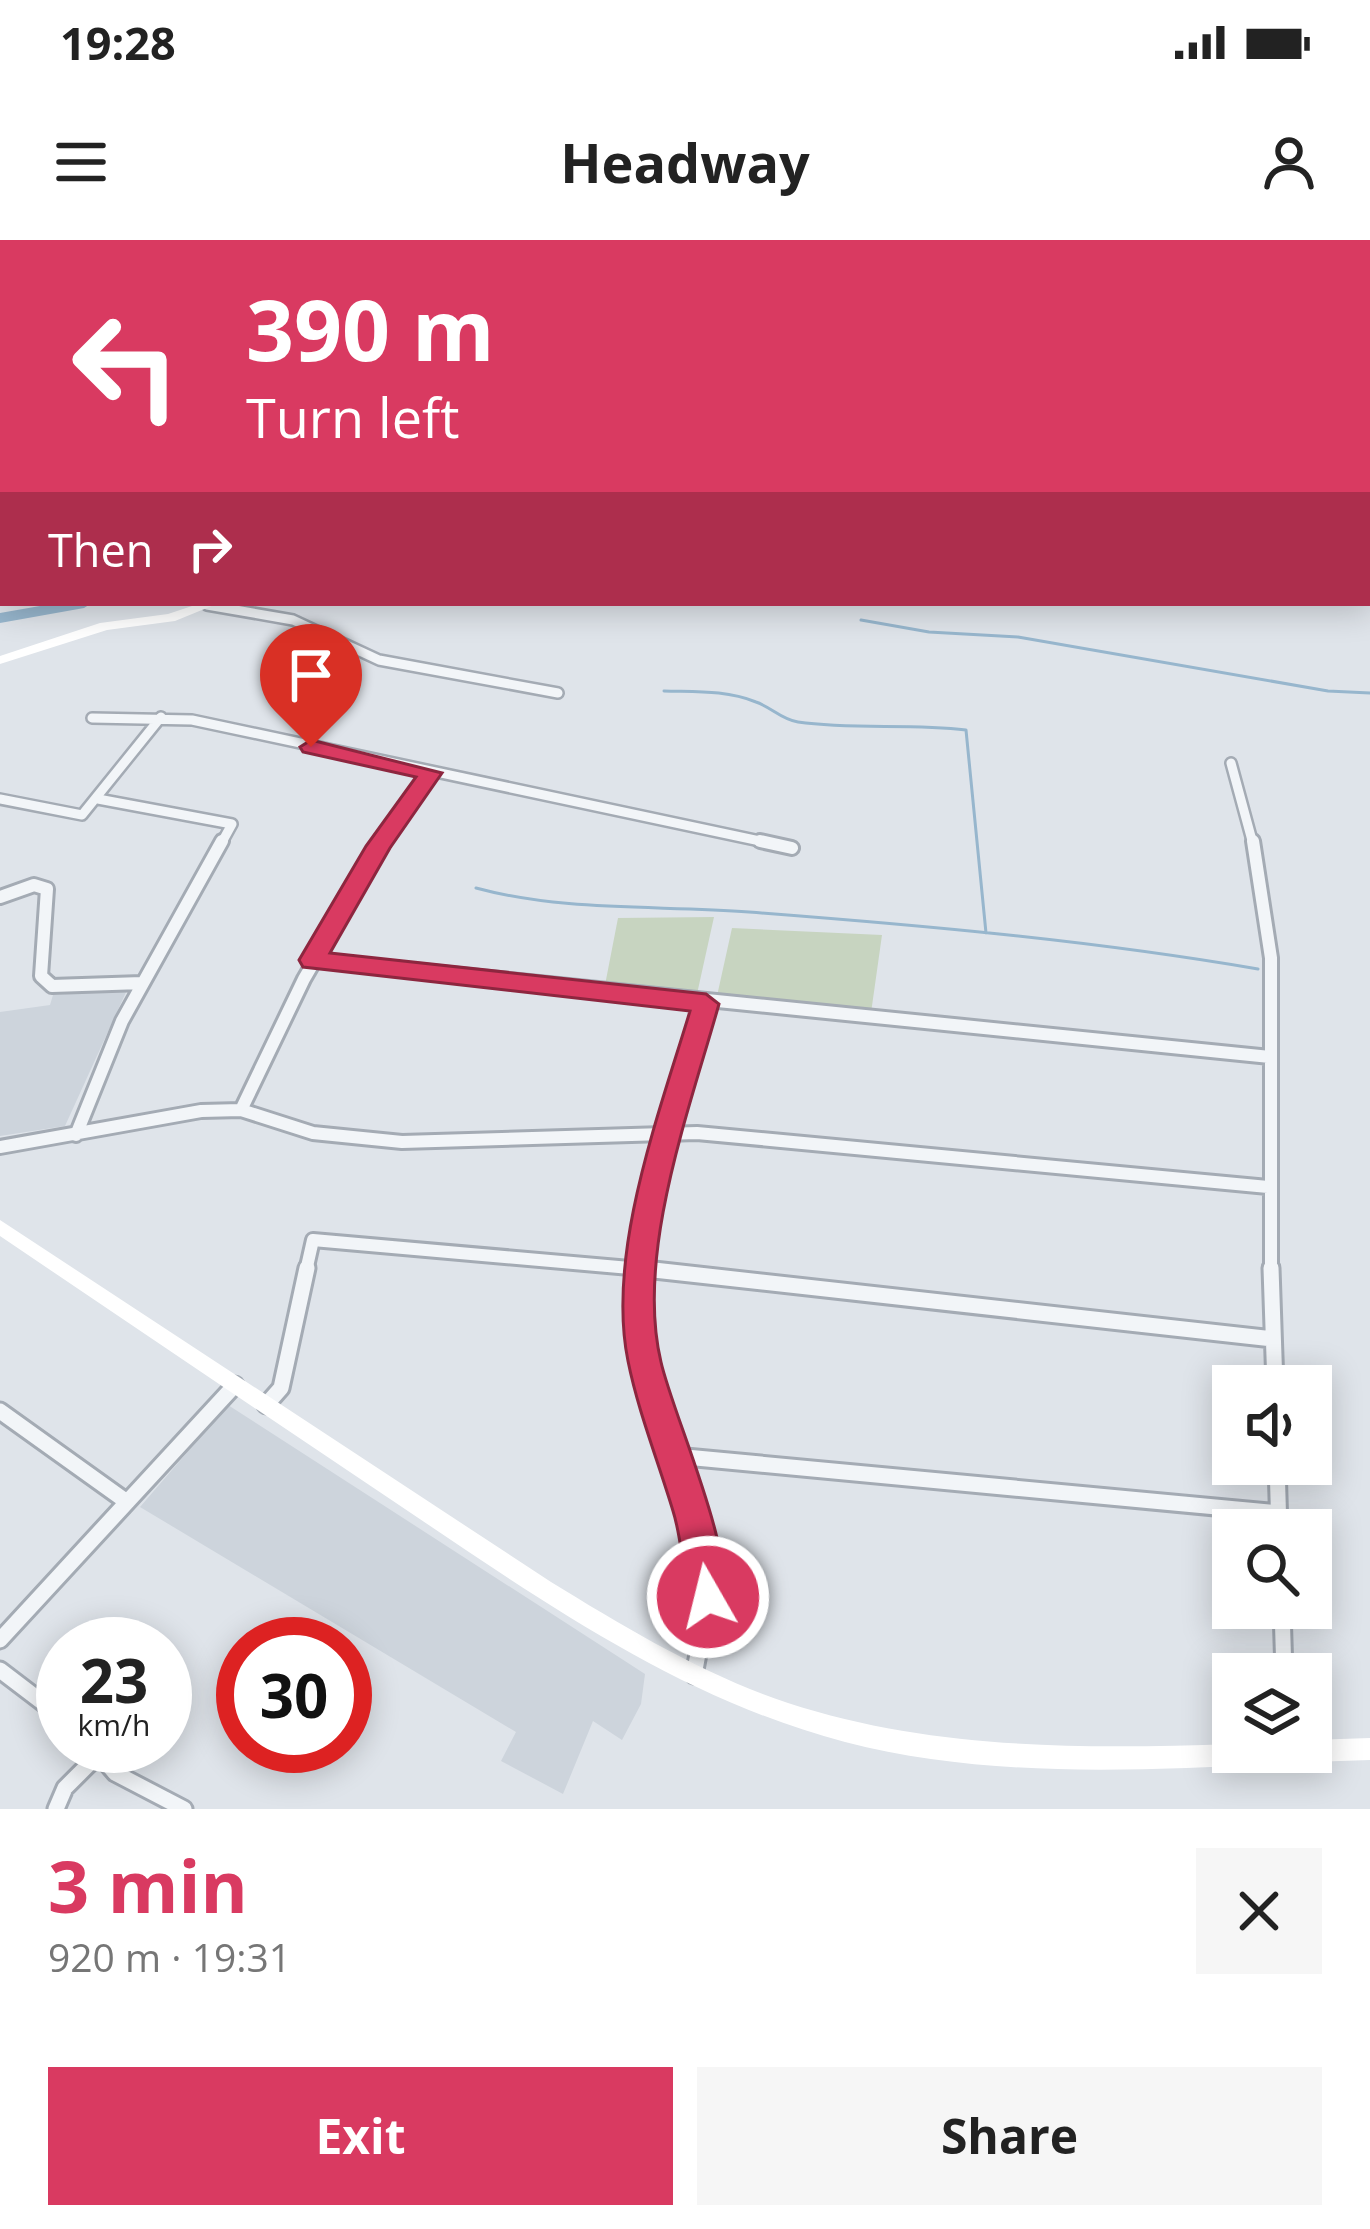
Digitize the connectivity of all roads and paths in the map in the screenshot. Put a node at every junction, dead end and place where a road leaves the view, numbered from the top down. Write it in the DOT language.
graph roads {
  1 [pos="204,606"];
  2 [pos="211,606"];
  3 [pos="0,660"];
  4 [pos="558,693"];
  5 [pos="161,717"];
  6 [pos="92,718"];
  7 [pos="1231,763"];
  8 [pos="430,773"];
  9 [pos="0,799"];
  10 [pos="98,799"];
  11 [pos="792,848"];
  12 [pos="0,896"];
  13 [pos="313,960"];
  14 [pos="142,983"];
  15 [pos="706,1004"];
  16 [pos="1270,1057"];
  17 [pos="241,1111"];
  18 [pos="668,1134"];
  19 [pos="76,1135"];
  20 [pos="0,1147"];
  21 [pos="1268,1187"];
  22 [pos="0,1227"];
  23 [pos="640,1268"];
  24 [pos="1273,1339"];
  25 [pos="1274,1365"];
  26 [pos="235,1385"];
  27 [pos="266,1405"];
  28 [pos="0,1411"];
  29 [pos="675,1456"];
  30 [pos="127,1502"];
  31 [pos="1212,1515"];
  32 [pos="0,1640"];
  33 [pos="0,1670"];
  34 [pos="694,1675"];
  35 [pos="36,1697"];
  36 [pos="1370,1749"];
  37 [pos="1332,1750"];
  38 [pos="1212,1754"];
  39 [pos="77,1773"];
  40 [pos="116,1773"];
  41 [pos="56,1809"];
  42 [pos="184,1809"];
  1 -- 3 [label="main road"];
  2 -- 4 [label="street"];
  5 -- 6 [label="street"];
  5 -- 8 [label="street"];
  5 -- 10 [label="street"];
  7 -- 16 [label="street"];
  8 -- 11 [label="street"];
  8 -- 13 [label="street"];
  9 -- 10 [label="street"];
  10 -- 14 [label="street"];
  12 -- 14 [label="street"];
  13 -- 15 [label="street"];
  13 -- 17 [label="street"];
  14 -- 19 [label="street"];
  15 -- 16 [label="street"];
  15 -- 18 [label="street"];
  16 -- 21 [label="street"];
  17 -- 18 [label="street"];
  17 -- 19 [label="street"];
  18 -- 21 [label="street"];
  18 -- 23 [label="street"];
  19 -- 20 [label="street"];
  21 -- 24 [label="street"];
  22 -- 26 [label="main road"];
  23 -- 24 [label="street"];
  23 -- 27 [label="street"];
  23 -- 29 [label="street"];
  24 -- 25 [label="street"];
  26 -- 27 [label="main road"];
  26 -- 30 [label="street"];
  27 -- 34 [label="main road"];
  28 -- 30 [label="street"];
  29 -- 31 [label="street"];
  29 -- 34 [label="street"];
  30 -- 32 [label="street"];
  33 -- 35 [label="street"];
  34 -- 38 [label="main road"];
  36 -- 37 [label="main road"];
  39 -- 41 [label="street"];
  40 -- 42 [label="street"];
}
